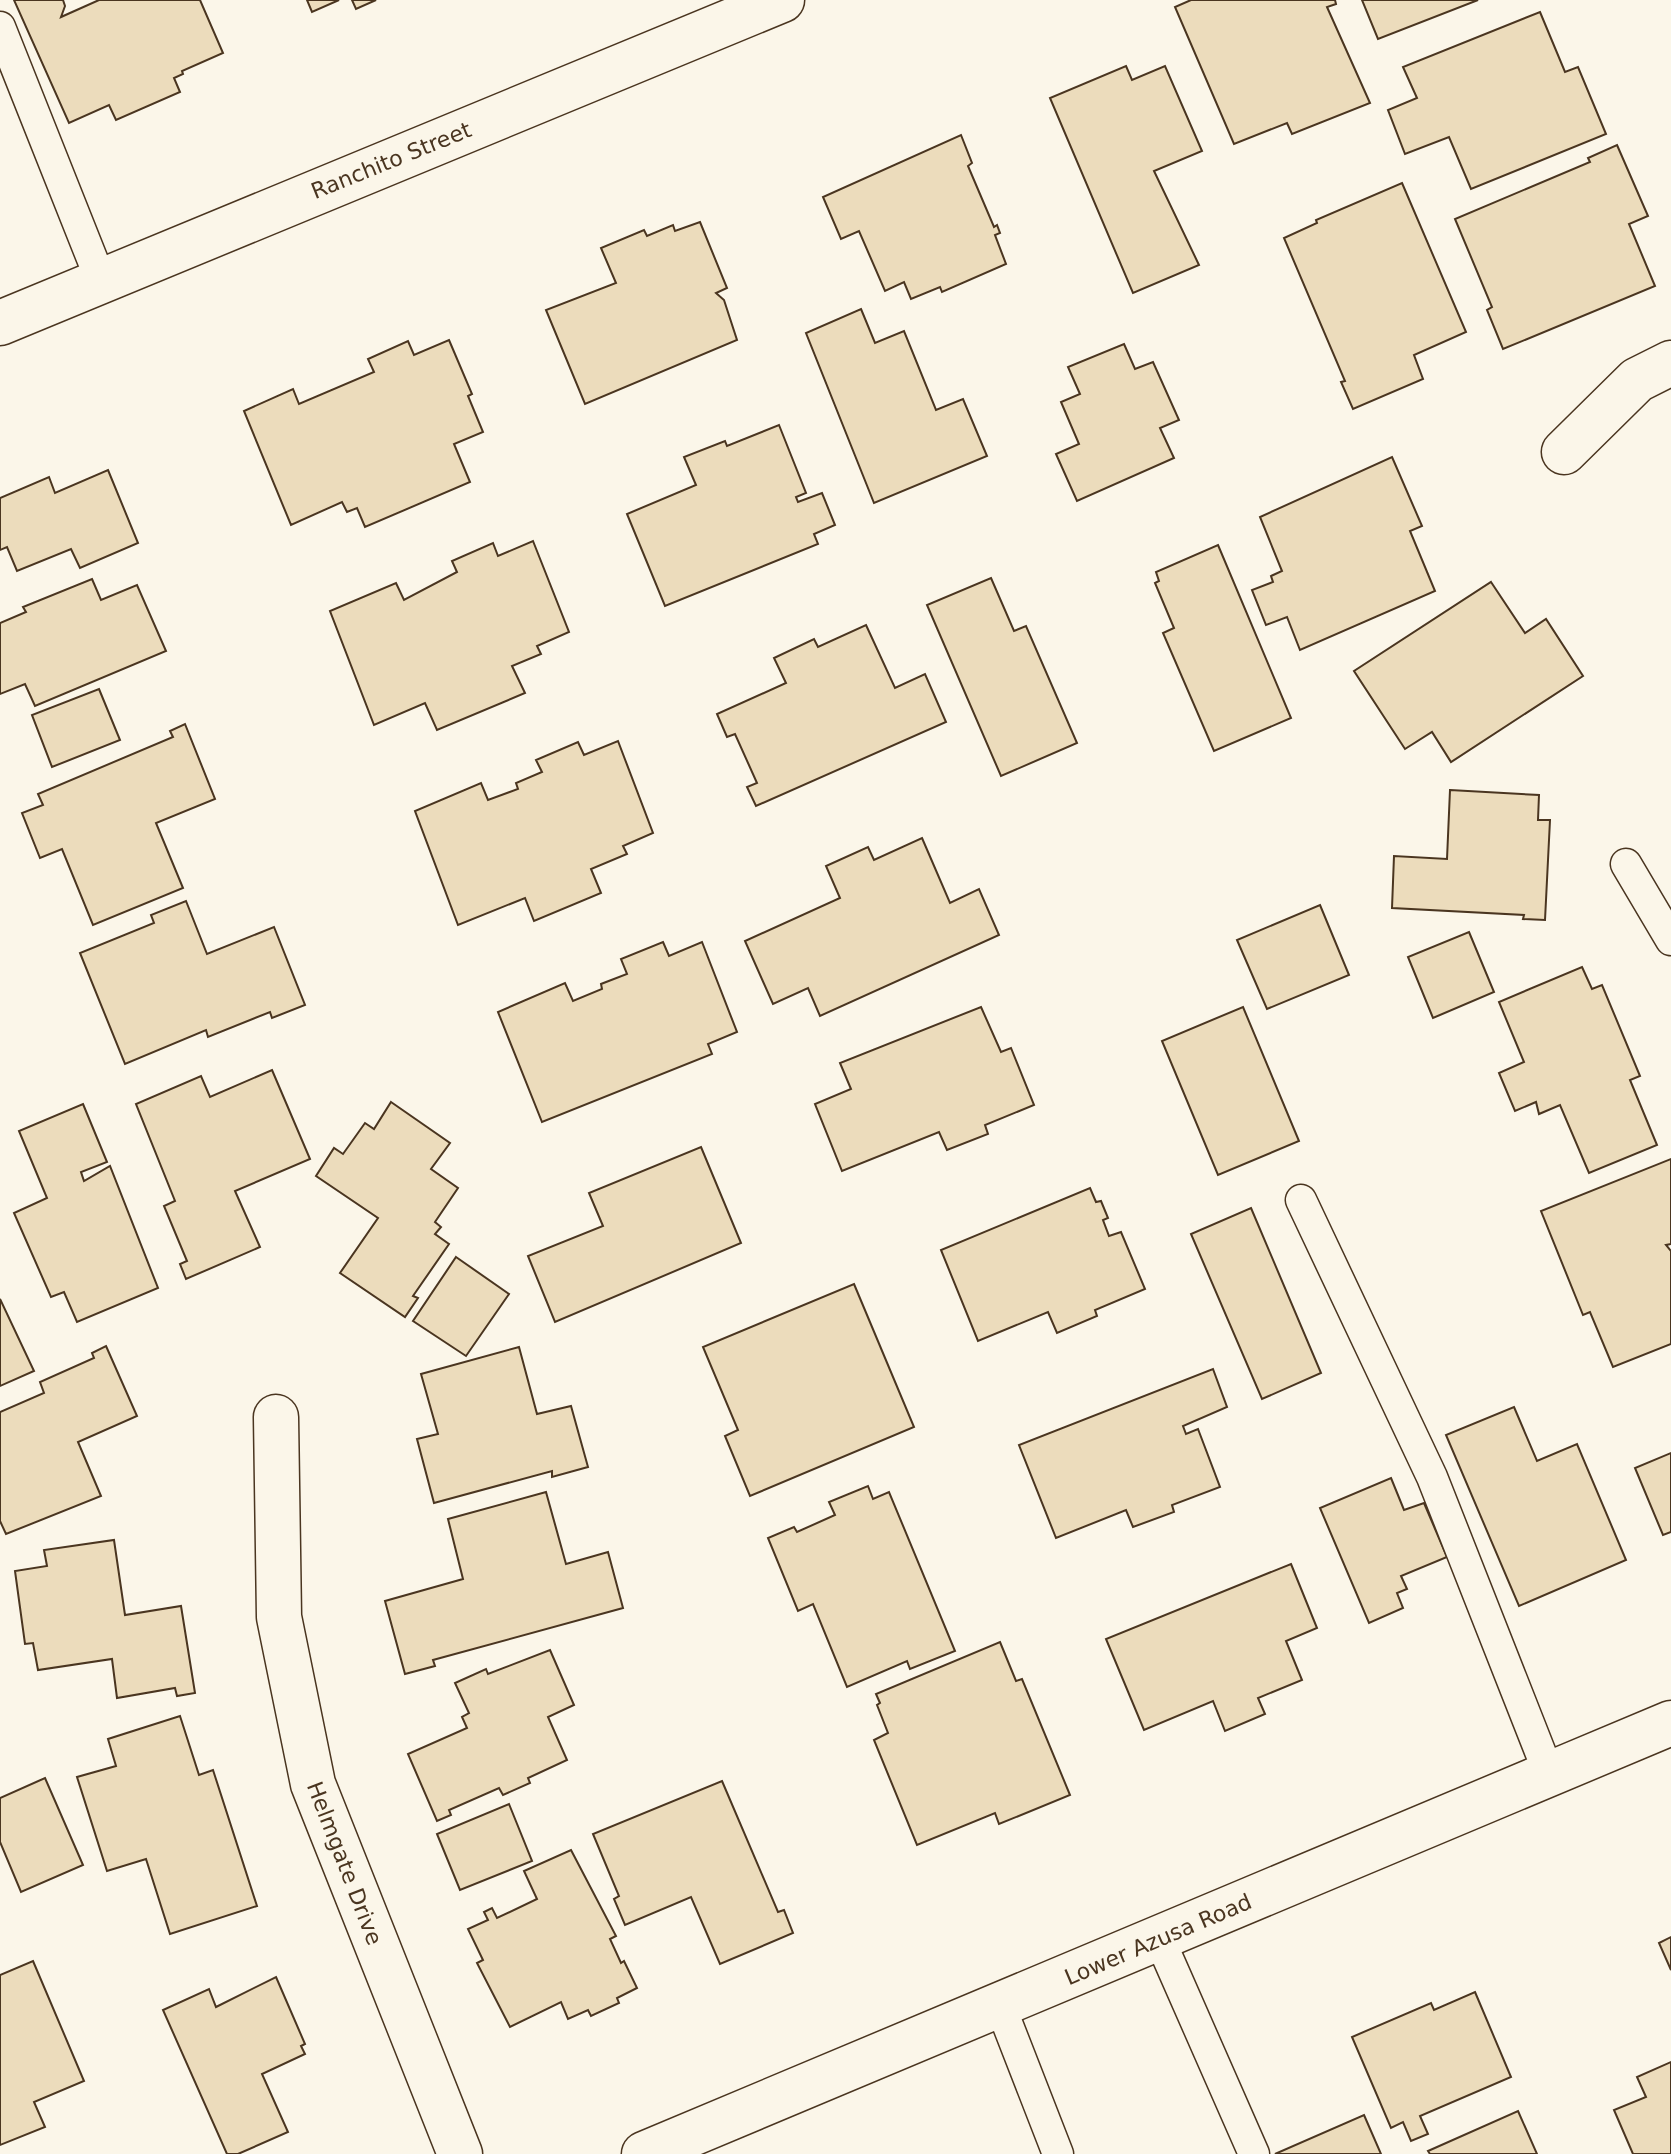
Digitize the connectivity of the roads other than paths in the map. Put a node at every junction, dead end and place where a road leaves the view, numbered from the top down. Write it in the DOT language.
graph roads {
  1 [pos="776,1"];
  2 [pos="0,27"];
  3 [pos="101,281"];
  4 [pos="0,323"];
  5 [pos="1671,363"];
  6 [pos="1564,452"];
  7 [pos="1626,864"];
  8 [pos="1671,940"];
  9 [pos="1301,1200"];
  10 [pos="276,1417"];
  11 [pos="1671,1723"];
  12 [pos="1549,1774"];
  13 [pos="1159,1938"];
  14 [pos="1000,2005"];
  15 [pos="460,2154"];
  16 [pos="644,2154"];
  17 [pos="1058,2154"];
  18 [pos="1254,2154"];
  1 -- 3 [label="street, Ranchito Street"];
  2 -- 3 [label="lane"];
  3 -- 4 [label="street, Ranchito Street"];
  5 -- 6 [label="street"];
  7 -- 8 [label="lane"];
  9 -- 12 [label="lane"];
  10 -- 15 [label="street, Helmgate Drive"];
  11 -- 12 [label="street, Lower Azusa Road"];
  12 -- 13 [label="street, Lower Azusa Road"];
  13 -- 14 [label="street, Lower Azusa Road"];
  13 -- 18 [label="lane"];
  14 -- 16 [label="street, Lower Azusa Road"];
  14 -- 17 [label="lane"];
}
